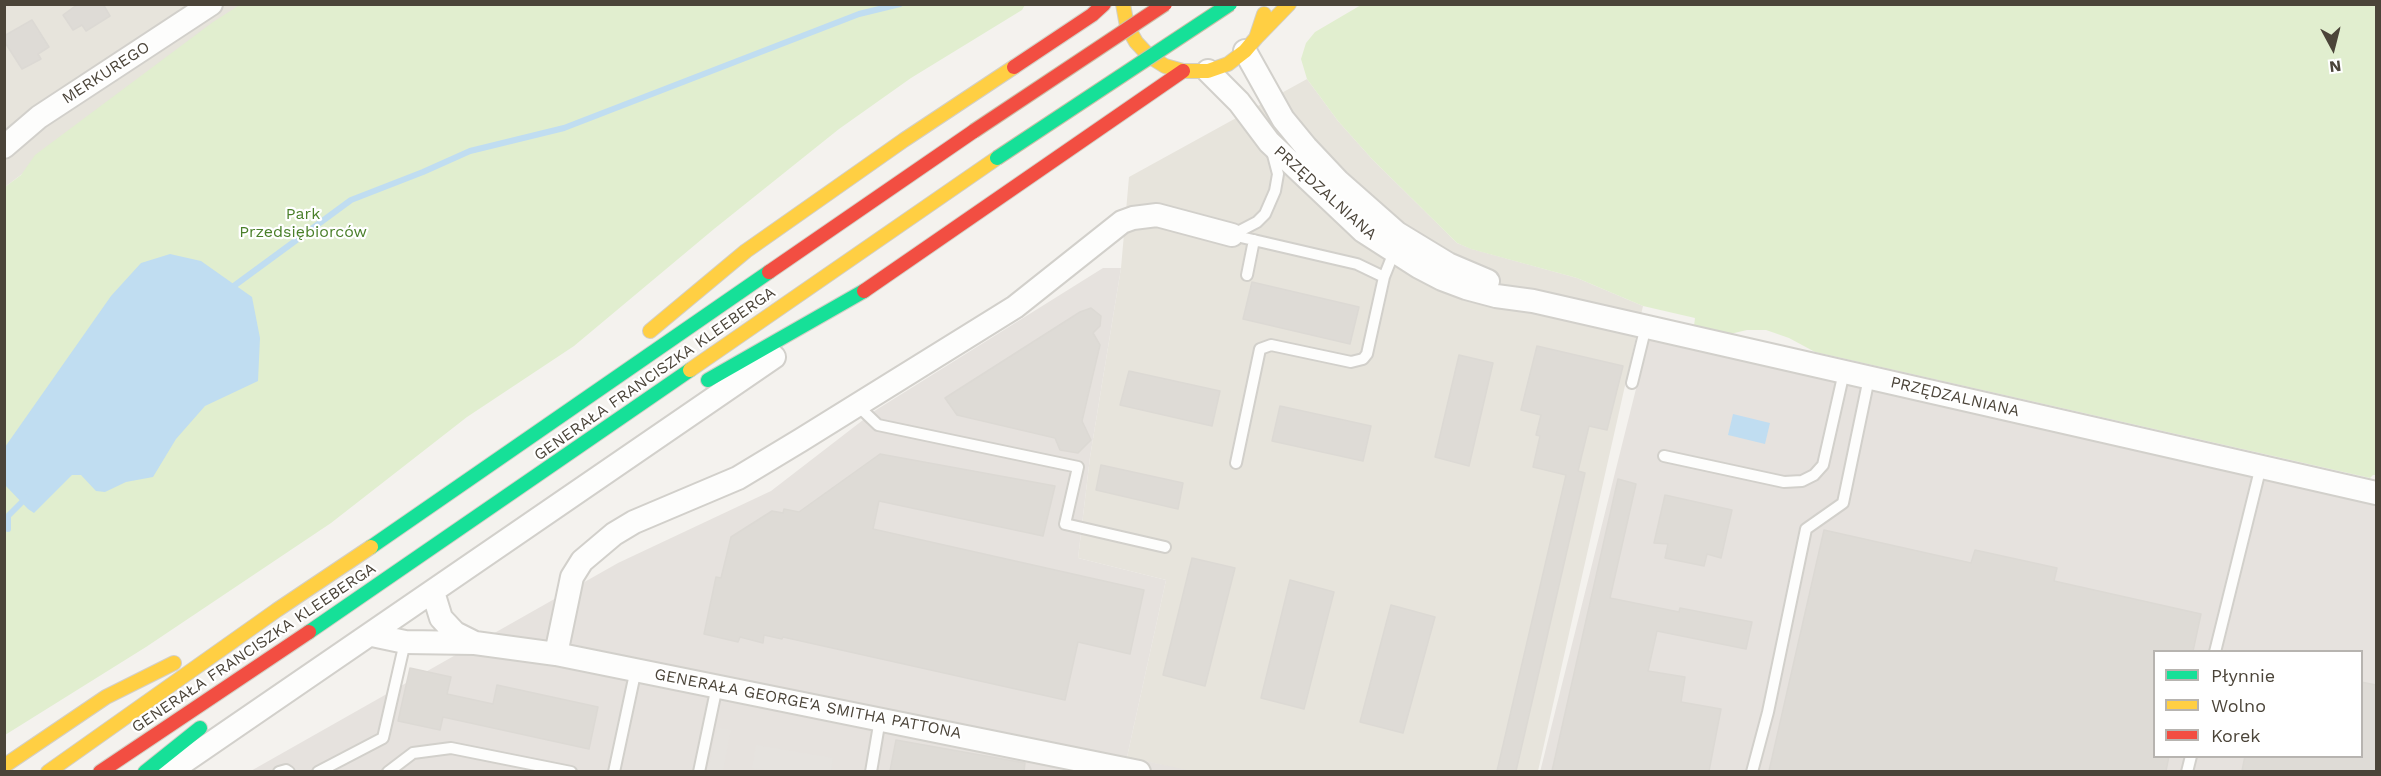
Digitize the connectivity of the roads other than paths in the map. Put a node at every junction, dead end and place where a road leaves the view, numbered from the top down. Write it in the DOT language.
graph roads {
  1 [pos="211,4"];
  2 [pos="1104,4"];
  3 [pos="1123,4"];
  4 [pos="1165,4"];
  5 [pos="1230,4"];
  6 [pos="1265,4"];
  7 [pos="1289,4"];
  8 [pos="1073,12"];
  9 [pos="1057,37"];
  10 [pos="1250,44"];
  11 [pos="1183,71"];
  12 [pos="1208,71"];
  13 [pos="1269,142"];
  14 [pos="4,147"];
  15 [pos="1232,235"];
  16 [pos="1254,240"];
  17 [pos="1394,252"];
  18 [pos="1247,275"];
  19 [pos="1384,277"];
  20 [pos="864,291"];
  21 [pos="1533,301"];
  22 [pos="1646,326"];
  23 [pos="638,340"];
  24 [pos="1844,372"];
  25 [pos="1869,378"];
  26 [pos="1632,383"];
  27 [pos="697,386"];
  28 [pos="558,401"];
  29 [pos="667,402"];
  30 [pos="857,405"];
  31 [pos="525,441"];
  32 [pos="1664,456"];
  33 [pos="556,462"];
  34 [pos="1236,463"];
  35 [pos="2261,466"];
  36 [pos="2376,493"];
  37 [pos="1165,547"];
  38 [pos="433,592"];
  39 [pos="356,601"];
  40 [pos="277,610"];
  41 [pos="372,635"];
  42 [pos="405,642"];
  43 [pos="475,643"];
  44 [pos="2215,650"];
  45 [pos="556,654"];
  46 [pos="636,669"];
  47 [pos="262,681"];
  48 [pos="717,686"];
  49 [pos="880,718"];
  50 [pos="208,722"];
  51 [pos="4,766"];
  52 [pos="48,771"];
  53 [pos="100,771"];
  54 [pos="145,771"];
  55 [pos="169,771"];
  56 [pos="279,771"];
  57 [pos="289,771"];
  58 [pos="318,771"];
  59 [pos="388,771"];
  60 [pos="571,771"];
  61 [pos="614,771"];
  62 [pos="699,771"];
  63 [pos="871,771"];
  64 [pos="1139,771"];
  65 [pos="1752,771"];
  1 -- 14 [label="street, MERKUREGO"];
  2 -- 9 [label="main road"];
  3 -- 11 [label="main road"];
  4 -- 31 [label="main road, GENERAŁA FRANCISZKA KLEEBERGA, bridge"];
  5 -- 33 [label="main road, GENERAŁA FRANCISZKA KLEEBERGA, bridge"];
  6 -- 10 [label="main road"];
  7 -- 10 [label="main road"];
  8 -- 9 [label="main road"];
  9 -- 23 [label="main road"];
  10 -- 12 [label="main road"];
  10 -- 21 [label="street, PRZĘDZALNIANA"];
  11 -- 12 [label="main road"];
  11 -- 20 [label="main road"];
  12 -- 13 [label="street, PRZĘDZALNIANA"];
  13 -- 15 [label="lane"];
  13 -- 17 [label="street, PRZĘDZALNIANA"];
  15 -- 16 [label="lane"];
  15 -- 30 [label="street"];
  16 -- 18 [label="lane"];
  16 -- 19 [label="lane"];
  17 -- 19 [label="lane"];
  17 -- 21 [label="street, PRZĘDZALNIANA"];
  19 -- 34 [label="lane"];
  20 -- 27 [label="main road"];
  20 -- 38 [label="street"];
  21 -- 22 [label="street, PRZĘDZALNIANA"];
  22 -- 24 [label="street, PRZĘDZALNIANA"];
  22 -- 26 [label="lane"];
  24 -- 25 [label="street, PRZĘDZALNIANA"];
  24 -- 32 [label="lane"];
  25 -- 35 [label="street, PRZĘDZALNIANA"];
  25 -- 65 [label="lane"];
  28 -- 31 [label="main road"];
  29 -- 33 [label="main road"];
  30 -- 37 [label="lane"];
  30 -- 45 [label="street"];
  31 -- 40 [label="main road, GENERAŁA FRANCISZKA KLEEBERGA"];
  33 -- 39 [label="main road, GENERAŁA FRANCISZKA KLEEBERGA"];
  35 -- 36 [label="street, PRZĘDZALNIANA"];
  35 -- 44 [label="lane"];
  38 -- 41 [label="street"];
  38 -- 43 [label="street, GENERAŁA GEORGE'A SMITHA PATTONA"];
  39 -- 47 [label="main road"];
  39 -- 53 [label="main road, GENERAŁA FRANCISZKA KLEEBERGA"];
  40 -- 51 [label="main road"];
  40 -- 52 [label="main road, GENERAŁA FRANCISZKA KLEEBERGA"];
  41 -- 42 [label="street, GENERAŁA GEORGE'A SMITHA PATTONA"];
  41 -- 55 [label="street"];
  42 -- 43 [label="street, GENERAŁA GEORGE'A SMITHA PATTONA"];
  42 -- 58 [label="lane"];
  43 -- 45 [label="street, GENERAŁA GEORGE'A SMITHA PATTONA"];
  45 -- 46 [label="street, GENERAŁA GEORGE'A SMITHA PATTONA"];
  46 -- 48 [label="street, GENERAŁA GEORGE'A SMITHA PATTONA"];
  46 -- 61 [label="lane"];
  48 -- 49 [label="street, GENERAŁA GEORGE'A SMITHA PATTONA"];
  48 -- 62 [label="lane"];
  49 -- 63 [label="lane"];
  49 -- 64 [label="street, GENERAŁA GEORGE'A SMITHA PATTONA"];
  50 -- 54 [label="main road"];
  56 -- 57 [label="lane"];
  59 -- 60 [label="lane"];
}
